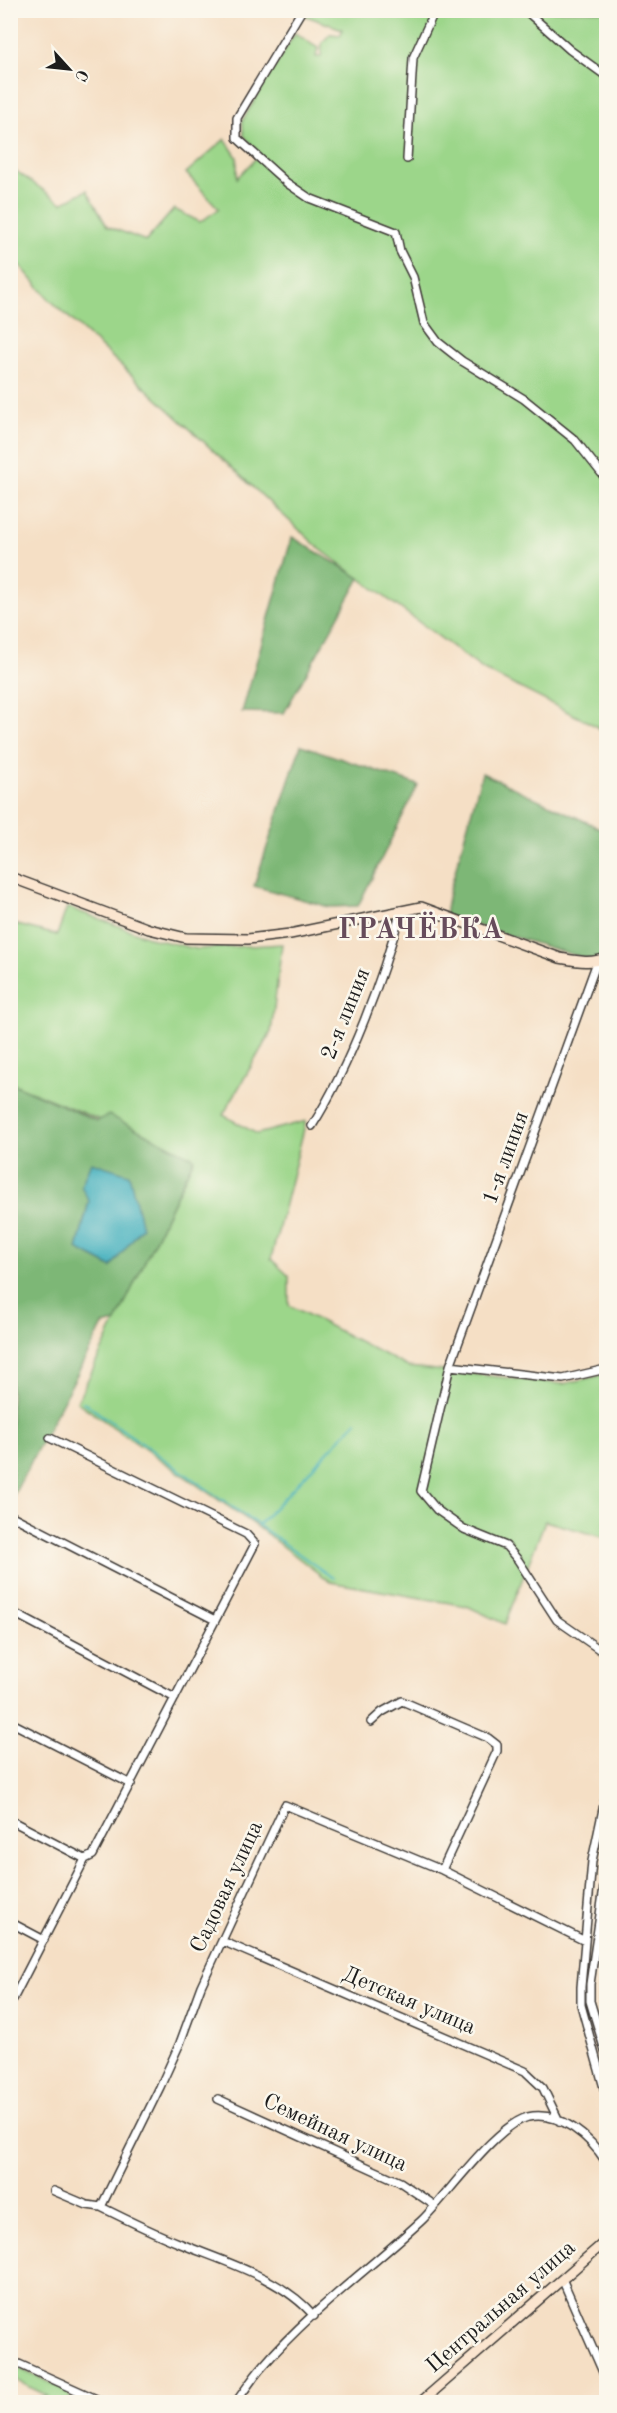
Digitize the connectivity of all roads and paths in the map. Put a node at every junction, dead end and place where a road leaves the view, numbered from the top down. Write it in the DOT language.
graph roads {
  1 [pos="302,10"];
  2 [pos="435,10"];
  3 [pos="525,10"];
  4 [pos="606,76"];
  5 [pos="407,159"];
  6 [pos="606,479"];
  7 [pos="10,877"];
  8 [pos="401,910"];
  9 [pos="602,960"];
  10 [pos="312,1125"];
  11 [pos="450,1366"];
  12 [pos="606,1369"];
  13 [pos="50,1438"];
  14 [pos="12,1516"];
  15 [pos="10,1611"];
  16 [pos="215,1620"];
  17 [pos="606,1654"];
  18 [pos="175,1698"];
  19 [pos="10,1722"];
  20 [pos="371,1722"];
  21 [pos="131,1785"];
  22 [pos="606,1795"];
  23 [pos="10,1820"];
  24 [pos="85,1859"];
  25 [pos="442,1870"];
  26 [pos="606,1873"];
  27 [pos="10,1922"];
  28 [pos="44,1940"];
  29 [pos="222,1941"];
  30 [pos="585,1941"];
  31 [pos="10,2005"];
  32 [pos="606,2054"];
  33 [pos="606,2095"];
  34 [pos="218,2099"];
  35 [pos="559,2121"];
  36 [pos="606,2162"];
  37 [pos="54,2191"];
  38 [pos="434,2205"];
  39 [pos="101,2207"];
  40 [pos="606,2241"];
  41 [pos="563,2281"];
  42 [pos="314,2316"];
  43 [pos="606,2354"];
  44 [pos="598,2357"];
  45 [pos="10,2360"];
  46 [pos="606,2379"];
  47 [pos="103,2403"];
  48 [pos="236,2403"];
  49 [pos="421,2403"];
  1 -- 6 [label="street"];
  2 -- 5 [label="street"];
  3 -- 4 [label="street"];
  7 -- 8 [label="street"];
  8 -- 9 [label="street"];
  8 -- 10 [label="street, 2-я линия"];
  9 -- 11 [label="street, 1-я линия"];
  11 -- 12 [label="street"];
  11 -- 17 [label="street, 1-я линия"];
  13 -- 16 [label="street"];
  14 -- 16 [label="street"];
  15 -- 18 [label="street"];
  16 -- 18 [label="street"];
  18 -- 21 [label="street"];
  19 -- 21 [label="street"];
  20 -- 25 [label="street"];
  21 -- 24 [label="street"];
  22 -- 30 [label="street"];
  23 -- 24 [label="street"];
  24 -- 28 [label="street"];
  25 -- 29 [label="street, Садовая улица"];
  25 -- 30 [label="street, Садовая улица"];
  26 -- 32 [label="street"];
  27 -- 28 [label="street"];
  28 -- 31 [label="street"];
  29 -- 35 [label="street, Детская улица"];
  29 -- 39 [label="street, Садовая улица"];
  30 -- 33 [label="street"];
  34 -- 38 [label="street, Семейная улица"];
  35 -- 36 [label="street"];
  35 -- 38 [label="street"];
  37 -- 39 [label="street"];
  38 -- 42 [label="street"];
  39 -- 42 [label="street"];
  40 -- 41 [label="street, Центральная улица"];
  41 -- 44 [label="street"];
  41 -- 49 [label="street, Центральная улица"];
  42 -- 48 [label="street"];
  43 -- 44 [label="street"];
  44 -- 46 [label="street"];
  45 -- 47 [label="street"];
}
